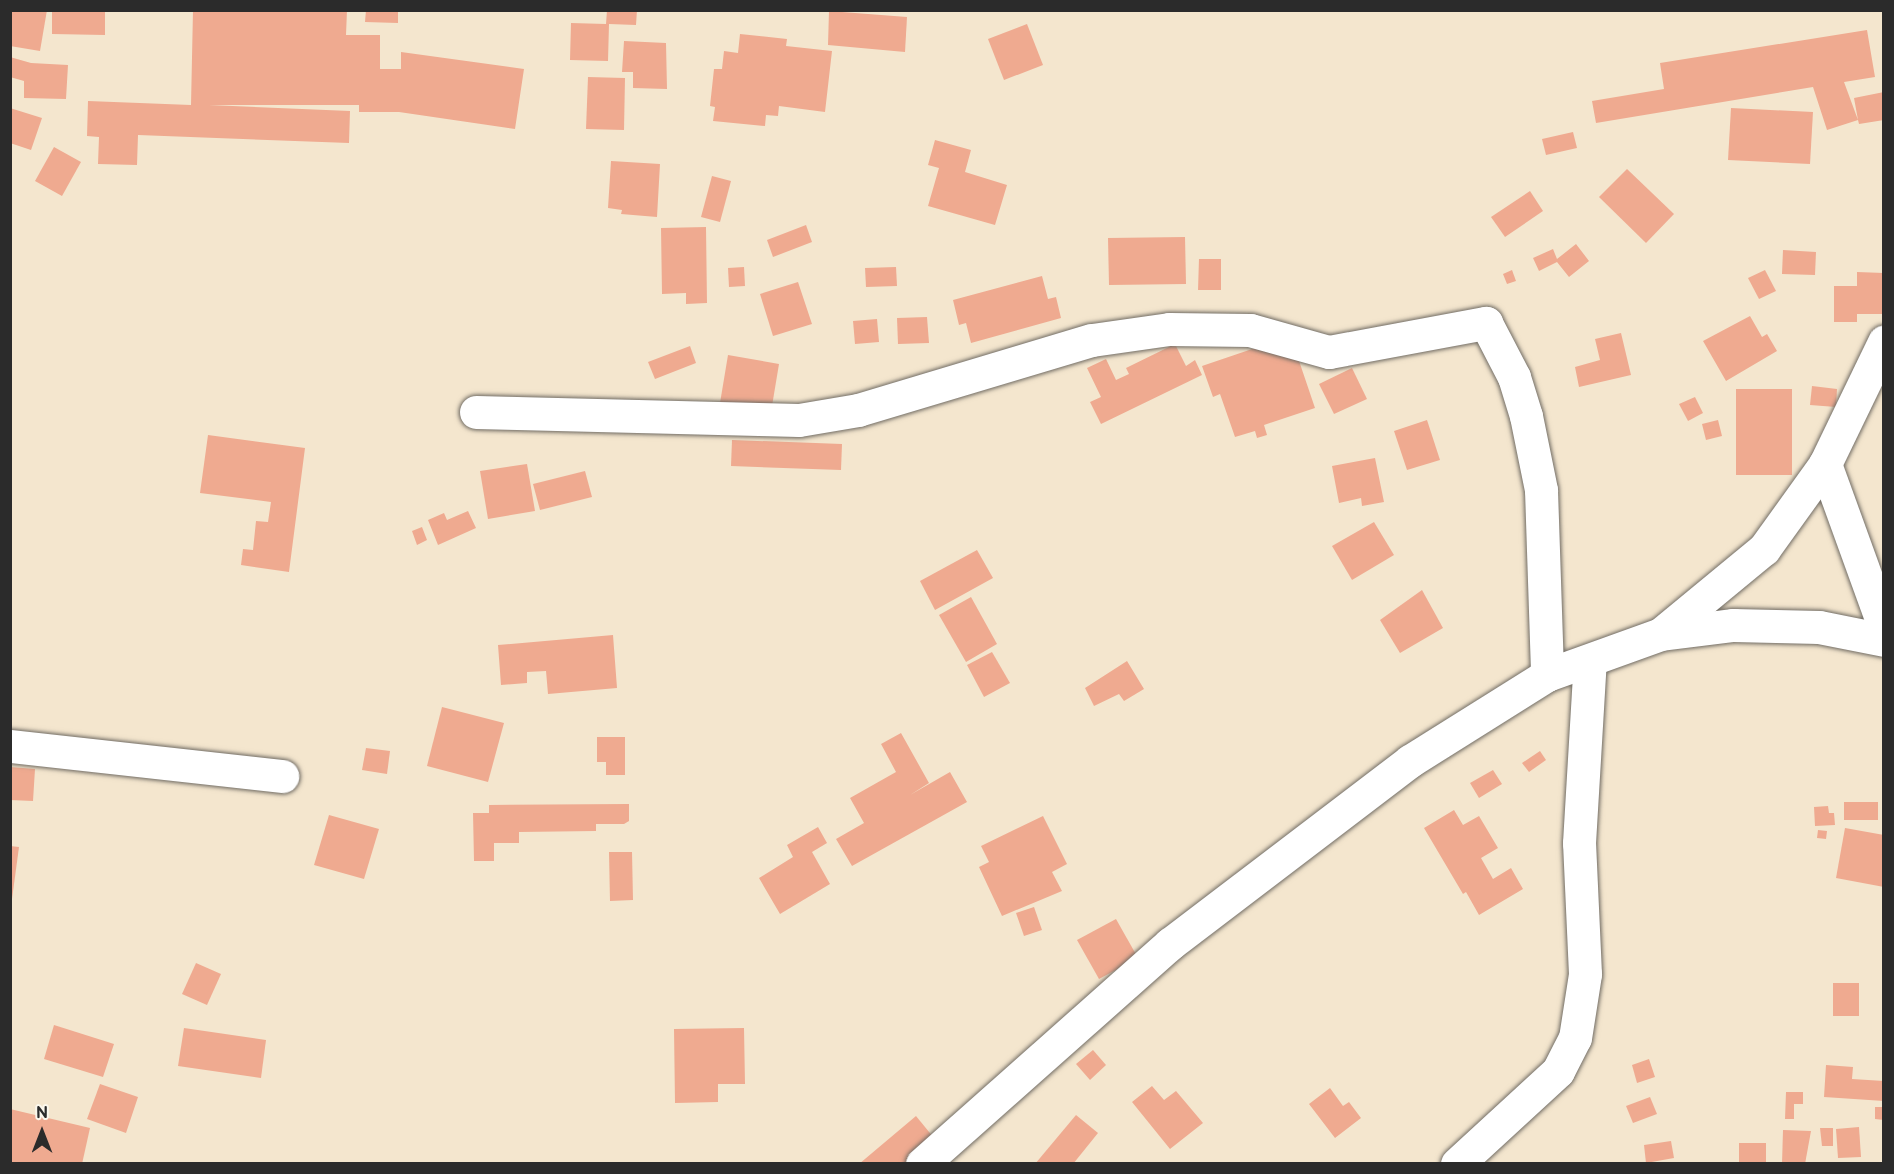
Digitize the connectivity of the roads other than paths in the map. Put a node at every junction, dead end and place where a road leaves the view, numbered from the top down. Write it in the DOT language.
graph roads {
  1 [pos="1884,342"];
  2 [pos="476,412"];
  3 [pos="1825,464"];
  4 [pos="1884,627"];
  5 [pos="1661,634"];
  6 [pos="1884,640"];
  7 [pos="1590,660"];
  8 [pos="1547,675"];
  9 [pos="10,746"];
  10 [pos="282,776"];
  11 [pos="922,1164"];
  12 [pos="1458,1164"];
  1 -- 3 [label="street"];
  2 -- 8 [label="street"];
  3 -- 4 [label="street"];
  3 -- 5 [label="street"];
  5 -- 6 [label="street"];
  5 -- 7 [label="street"];
  7 -- 8 [label="street"];
  7 -- 12 [label="street"];
  8 -- 11 [label="street"];
  9 -- 10 [label="street"];
}
